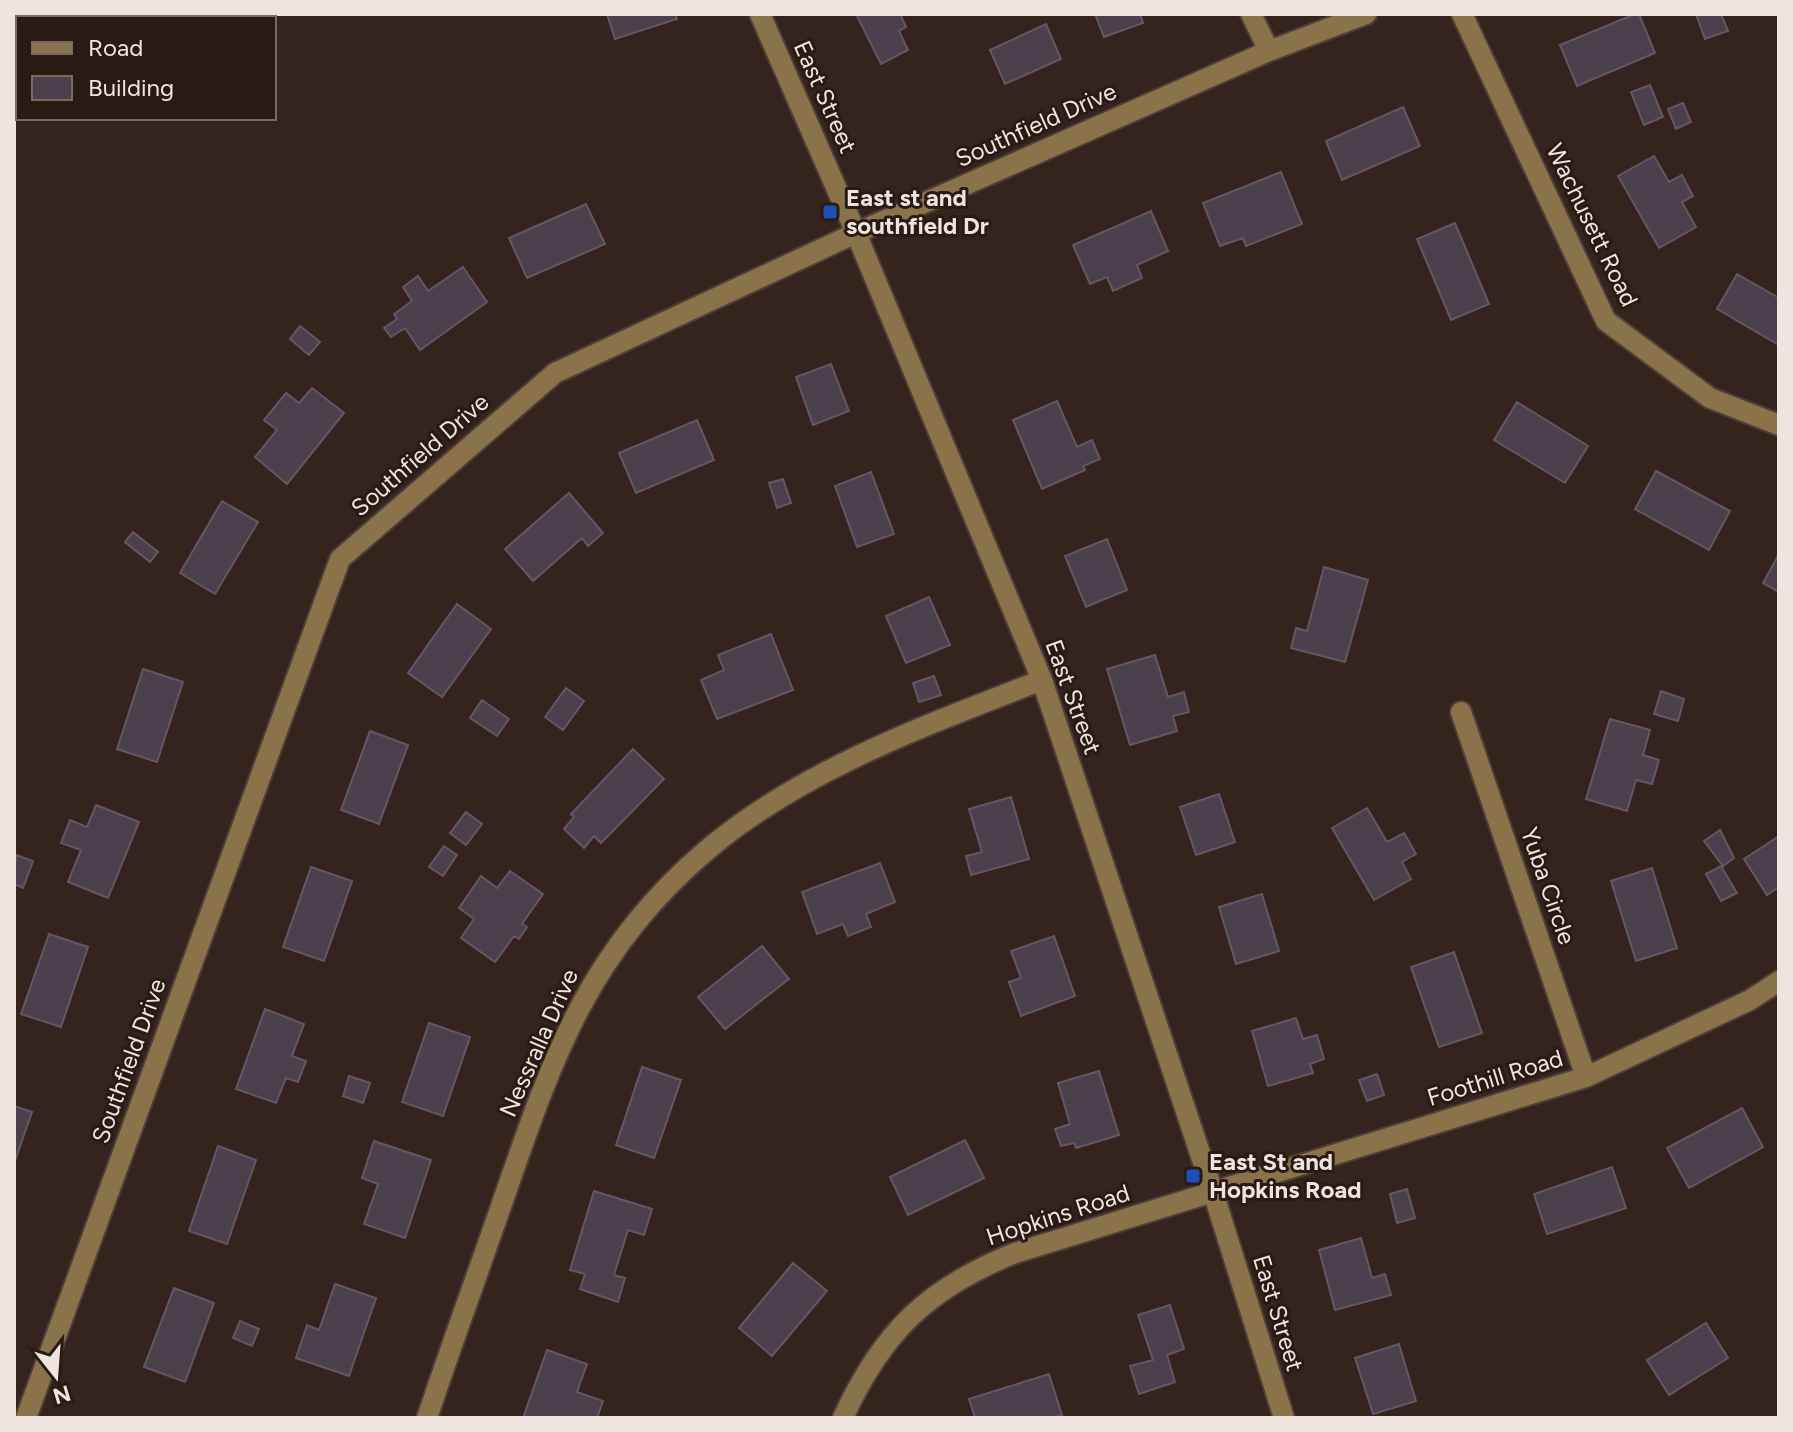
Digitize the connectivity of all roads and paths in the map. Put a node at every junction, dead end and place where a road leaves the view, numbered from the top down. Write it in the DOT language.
graph roads {
  1 [pos="760,14"];
  2 [pos="1251,14"];
  3 [pos="1366,14"];
  4 [pos="1462,14"];
  5 [pos="1269,51"];
  6 [pos="856,233"];
  7 [pos="1779,425"];
  8 [pos="1042,680"];
  9 [pos="1461,712"];
  10 [pos="1779,981"];
  11 [pos="1586,1077"];
  12 [pos="1213,1192"];
  13 [pos="26,1418"];
  14 [pos="427,1418"];
  15 [pos="843,1418"];
  16 [pos="1284,1418"];
  1 -- 6 [label="street, East Street"];
  2 -- 5 [label="street"];
  3 -- 5 [label="street, Southfield Drive"];
  4 -- 7 [label="street, Wachusett Road"];
  5 -- 6 [label="street, Southfield Drive"];
  6 -- 8 [label="street, East Street"];
  6 -- 13 [label="street, Southfield Drive"];
  8 -- 12 [label="street, East Street"];
  8 -- 14 [label="street, Nessralla Drive"];
  9 -- 11 [label="street, Yuba Circle"];
  10 -- 11 [label="street, Foothill Road"];
  11 -- 12 [label="street, Foothill Road"];
  12 -- 15 [label="street, Hopkins Road"];
  12 -- 16 [label="street, East Street"];
}
